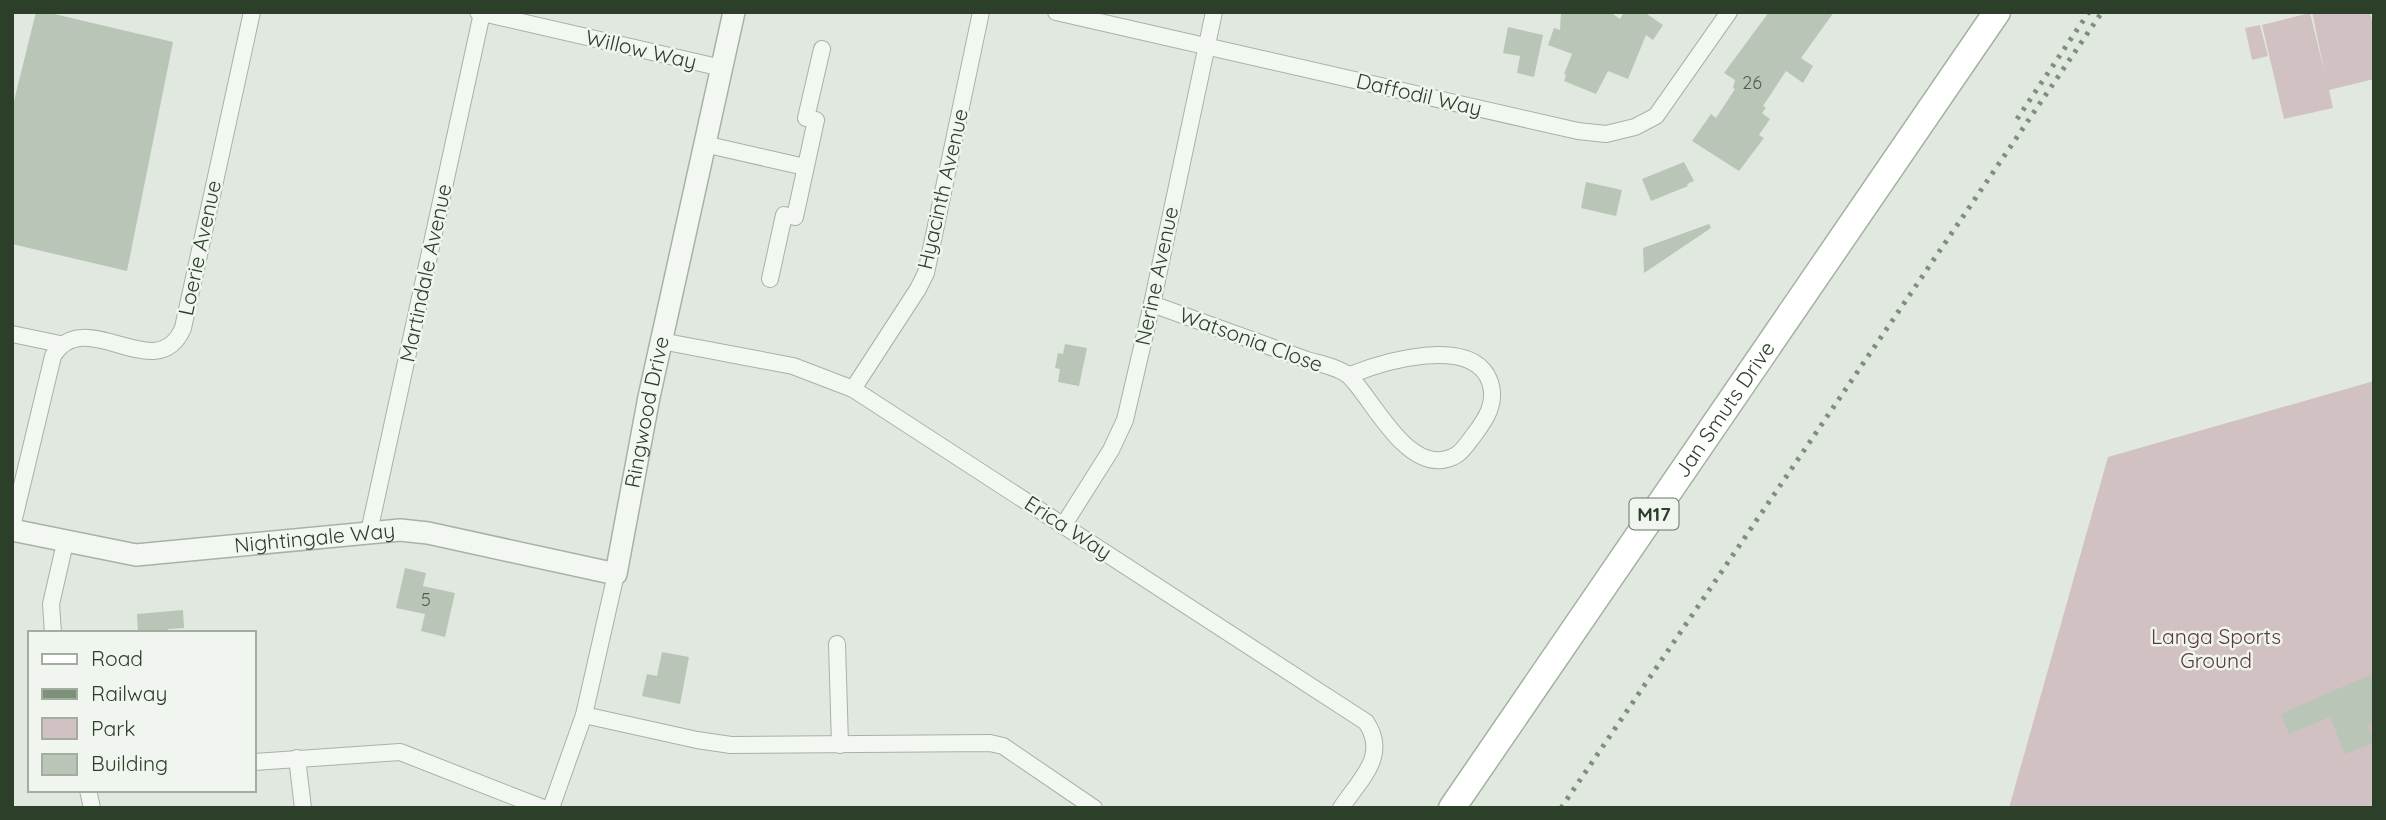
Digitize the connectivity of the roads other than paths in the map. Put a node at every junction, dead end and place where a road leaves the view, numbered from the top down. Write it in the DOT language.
graph roads {
  1 [pos="252,12"];
  2 [pos="734,12"];
  3 [pos="981,12"];
  4 [pos="1056,12"];
  5 [pos="1214,12"];
  6 [pos="1729,12"];
  7 [pos="1997,12"];
  8 [pos="480,13"];
  9 [pos="1205,47"];
  10 [pos="822,49"];
  11 [pos="722,68"];
  12 [pos="704,144"];
  13 [pos="805,167"];
  14 [pos="770,279"];
  15 [pos="1152,304"];
  16 [pos="12,334"];
  17 [pos="661,341"];
  18 [pos="60,344"];
  19 [pos="1350,375"];
  20 [pos="853,390"];
  21 [pos="1063,526"];
  22 [pos="12,529"];
  23 [pos="369,532"];
  24 [pos="65,543"];
  25 [pos="616,574"];
  26 [pos="53,631"];
  27 [pos="837,643"];
  28 [pos="584,715"];
  29 [pos="840,746"];
  30 [pos="297,758"];
  31 [pos="256,762"];
  32 [pos="303,808"];
  33 [pos="543,808"];
  34 [pos="551,808"];
  35 [pos="1094,808"];
  36 [pos="1341,808"];
  37 [pos="1452,808"];
  1 -- 18 [label="street, Loerie Avenue"];
  2 -- 11 [label="street, Ringwood Drive"];
  3 -- 20 [label="street, Hyacinth Avenue"];
  4 -- 9 [label="street, Daffodil Way"];
  5 -- 9 [label="street, Nerine Avenue"];
  6 -- 9 [label="street, Daffodil Way"];
  7 -- 37 [label="main road, Jan Smuts Drive / M17"];
  8 -- 11 [label="street, Willow Way"];
  8 -- 23 [label="street, Martindale Avenue"];
  9 -- 15 [label="street, Nerine Avenue"];
  10 -- 13 [label="street"];
  11 -- 12 [label="street, Ringwood Drive"];
  12 -- 13 [label="street"];
  12 -- 17 [label="street, Ringwood Drive"];
  13 -- 14 [label="street"];
  15 -- 19 [label="street, Watsonia Close"];
  15 -- 21 [label="street, Nerine Avenue"];
  16 -- 18 [label="street"];
  17 -- 20 [label="street, Erica Way"];
  17 -- 25 [label="street, Ringwood Drive"];
  18 -- 22 [label="street"];
  19 -- 19 [label="street, Watsonia Close"];
  20 -- 21 [label="street, Erica Way"];
  21 -- 36 [label="street, Erica Way"];
  22 -- 24 [label="street, Nightingale Way"];
  23 -- 24 [label="street, Nightingale Way"];
  23 -- 25 [label="street, Nightingale Way"];
  24 -- 26 [label="street"];
  25 -- 28 [label="street, Ringwood Drive"];
  27 -- 29 [label="street"];
  28 -- 29 [label="street"];
  28 -- 34 [label="street, Ringwood Drive"];
  29 -- 35 [label="street"];
  30 -- 31 [label="street"];
  30 -- 32 [label="street"];
  30 -- 33 [label="street"];
}
